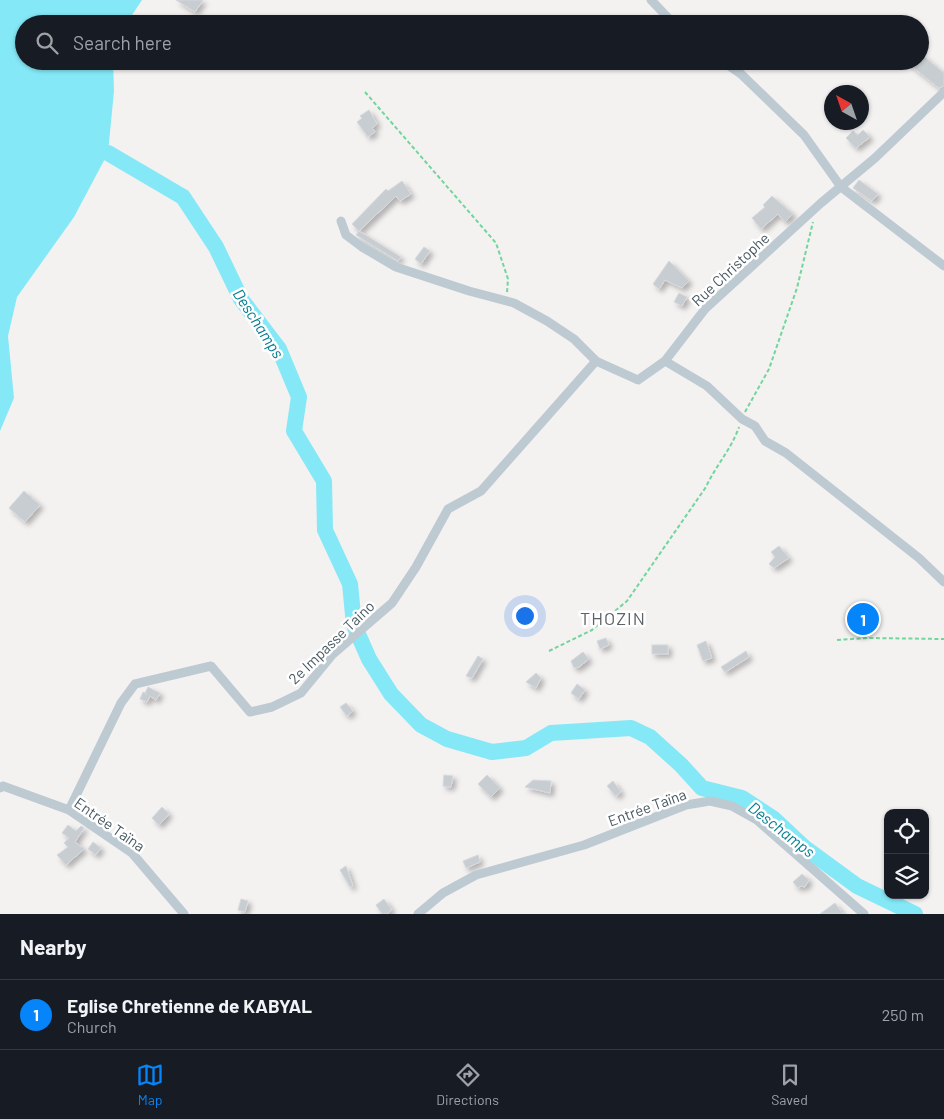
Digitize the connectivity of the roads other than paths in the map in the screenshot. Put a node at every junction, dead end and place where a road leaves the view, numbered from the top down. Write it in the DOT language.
graph roads {
  1 [pos="650,0"];
  2 [pos="665,15"];
  3 [pos="734,70"];
  4 [pos="944,92"];
  5 [pos="841,187"];
  6 [pos="341,222"];
  7 [pos="944,266"];
  8 [pos="596,361"];
  9 [pos="665,361"];
  10 [pos="944,582"];
  11 [pos="0,788"];
  12 [pos="70,810"];
  13 [pos="184,914"];
  14 [pos="418,914"];
  15 [pos="864,914"];
  1 -- 2 [label="street"];
  3 -- 5 [label="street"];
  4 -- 5 [label="street, Rue Christophe"];
  5 -- 7 [label="street"];
  5 -- 9 [label="street, Rue Christophe"];
  6 -- 8 [label="street, Rue Christophe"];
  8 -- 9 [label="street, Rue Christophe"];
  8 -- 12 [label="street, 2e Impasse Taino"];
  9 -- 10 [label="street"];
  11 -- 12 [label="street, Entrée Taïna"];
  12 -- 13 [label="street, Entrée Taïna"];
  14 -- 15 [label="street, Entrée Taïna"];
}
